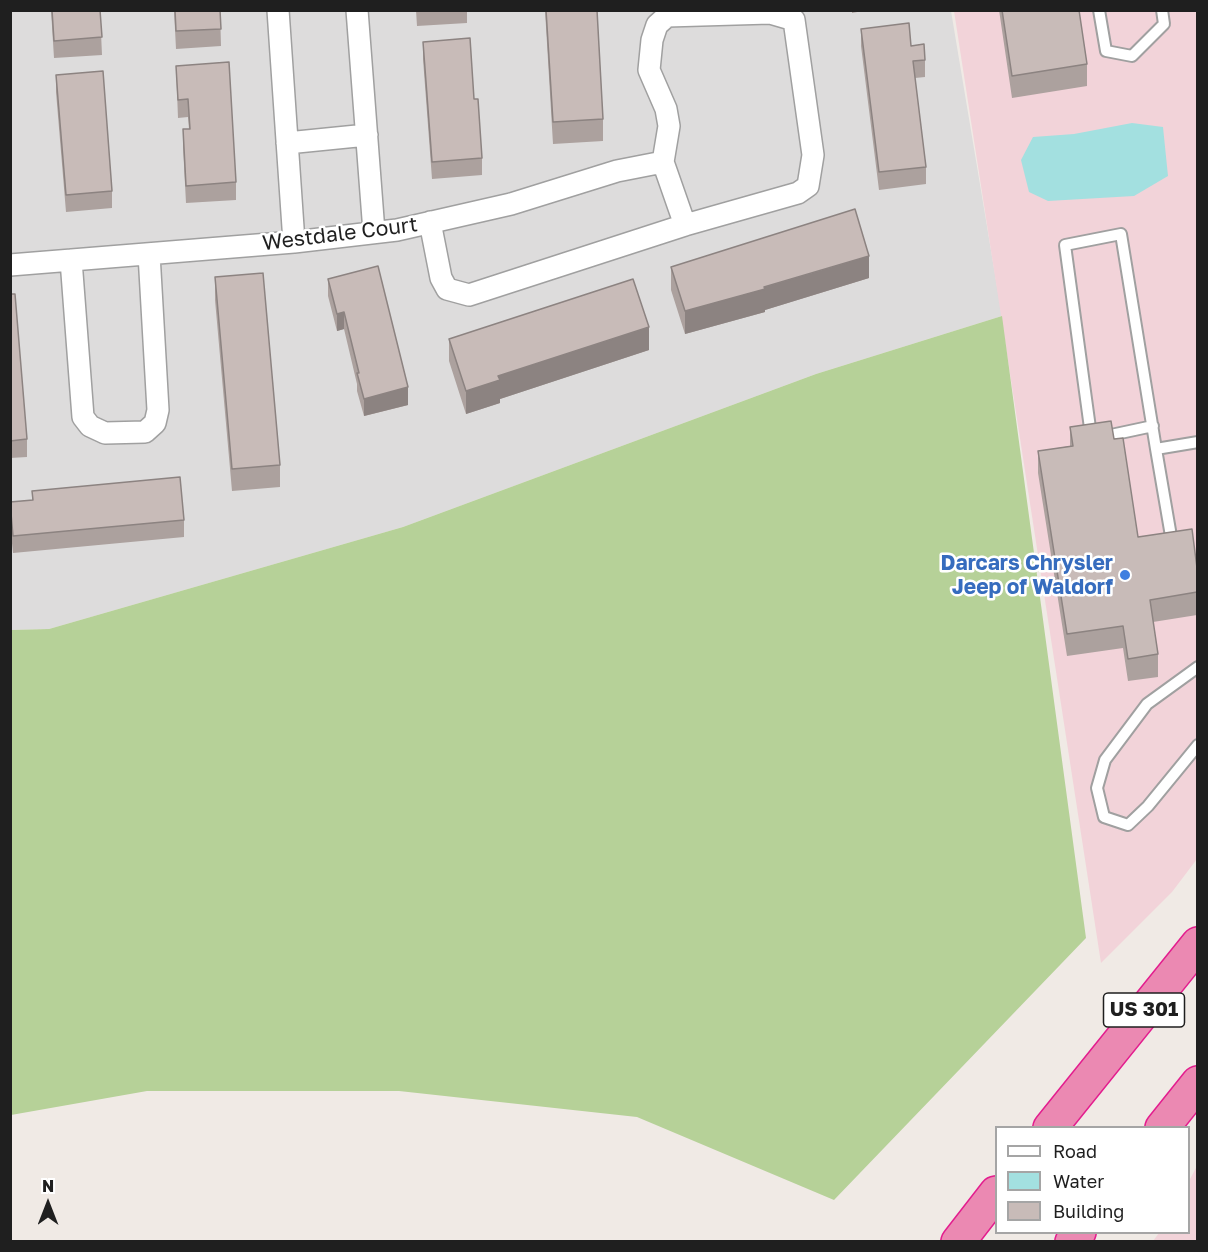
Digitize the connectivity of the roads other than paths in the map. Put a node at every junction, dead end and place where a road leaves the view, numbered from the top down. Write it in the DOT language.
graph roads {
  1 [pos="278,10"];
  2 [pos="357,10"];
  3 [pos="1099,10"];
  4 [pos="1162,10"];
  5 [pos="367,135"];
  6 [pos="286,143"];
  7 [pos="663,162"];
  8 [pos="430,222"];
  9 [pos="685,225"];
  10 [pos="374,232"];
  11 [pos="294,242"];
  12 [pos="149,254"];
  13 [pos="71,261"];
  14 [pos="10,266"];
  15 [pos="1153,426"];
  16 [pos="1197,442"];
  17 [pos="1156,449"];
  18 [pos="1172,542"];
  19 [pos="1197,667"];
  20 [pos="1197,745"];
  21 [pos="1197,944"];
  22 [pos="1197,1083"];
  23 [pos="1052,1126"];
  24 [pos="1164,1126"];
  25 [pos="995,1194"];
  26 [pos="958,1242"];
  1 -- 6 [label="street"];
  2 -- 5 [label="street"];
  3 -- 4 [label="lane"];
  5 -- 6 [label="street"];
  5 -- 10 [label="street"];
  6 -- 11 [label="street"];
  7 -- 8 [label="street, Westdale Court"];
  7 -- 9 [label="street"];
  7 -- 9 [label="street"];
  8 -- 9 [label="street"];
  8 -- 10 [label="street, Westdale Court"];
  10 -- 11 [label="street, Westdale Court"];
  11 -- 12 [label="street, Westdale Court"];
  12 -- 13 [label="street, Westdale Court"];
  12 -- 13 [label="street"];
  13 -- 14 [label="street, Westdale Court"];
  15 -- 15 [label="lane"];
  15 -- 17 [label="lane"];
  16 -- 17 [label="lane"];
  17 -- 18 [label="lane"];
  19 -- 20 [label="lane"];
  21 -- 23 [label="highway, US 301"];
  22 -- 24 [label="highway"];
  25 -- 26 [label="highway"];
}
